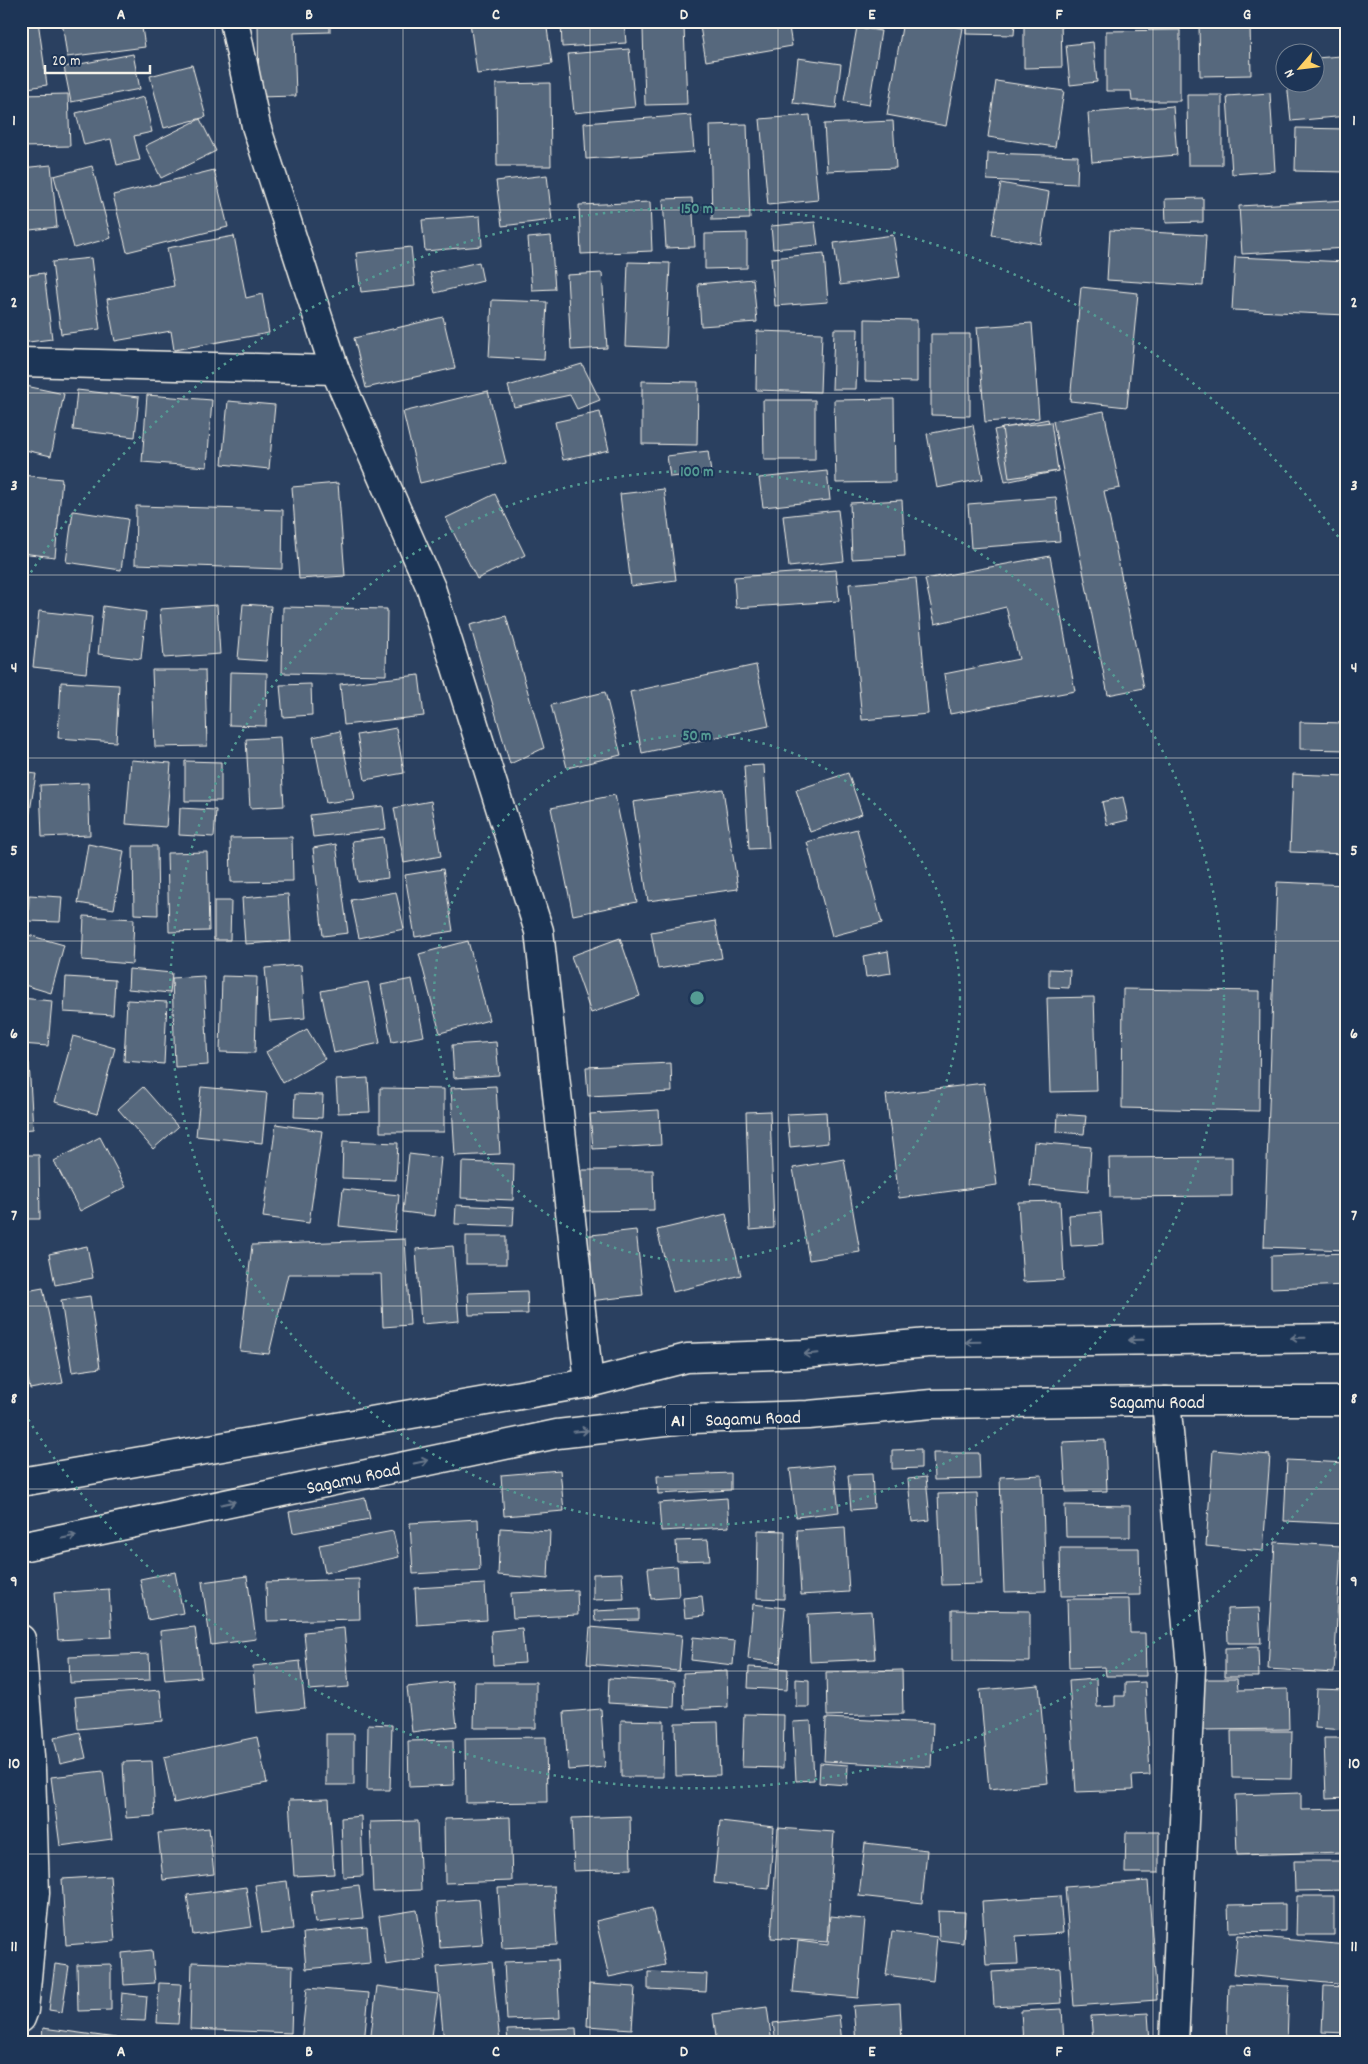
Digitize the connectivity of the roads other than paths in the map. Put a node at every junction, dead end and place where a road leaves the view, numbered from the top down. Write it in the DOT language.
graph roads {
  1 [pos="234,21"];
  2 [pos="21,362"];
  3 [pos="335,370"];
  4 [pos="1347,1338"];
  5 [pos="589,1383"];
  6 [pos="1166,1401"];
  7 [pos="1347,1401"];
  8 [pos="21,1482"];
  9 [pos="21,1547"];
  10 [pos="21,1639"];
  11 [pos="26,1772"];
  12 [pos="21,2018"];
  13 [pos="1174,2043"];
  1 -- 3 [label="main road"];
  2 -- 3 [label="main road"];
  3 -- 5 [label="main road"];
  4 -- 5 [label="main road, one-way"];
  5 -- 8 [label="main road"];
  6 -- 7 [label="main road, Sagamu Road / A1"];
  9 -- 6 [label="main road, Sagamu Road / A1, one-way"];
  6 -- 13 [label="main road"];
  10 -- 11 [label="main road"];
  11 -- 12 [label="main road"];
}
